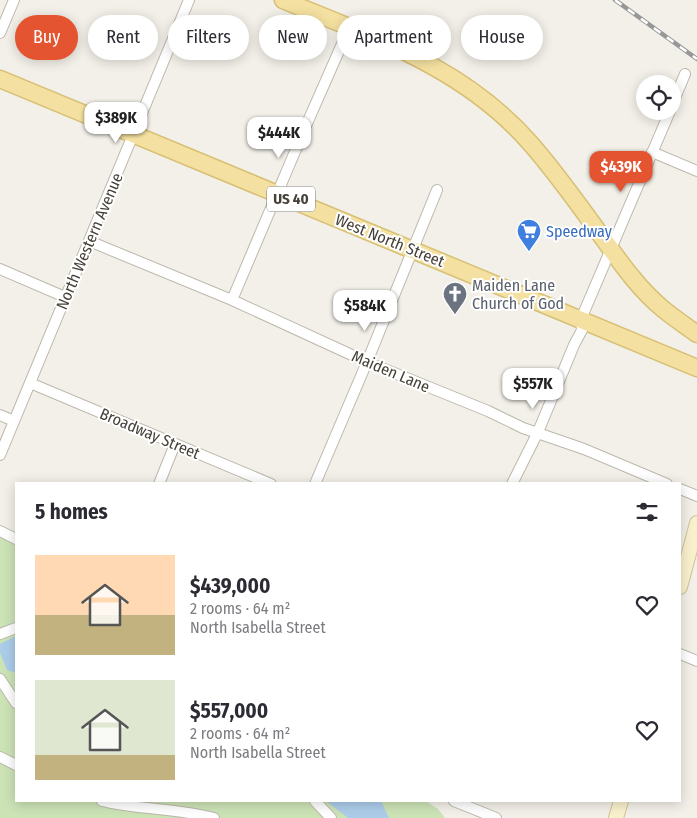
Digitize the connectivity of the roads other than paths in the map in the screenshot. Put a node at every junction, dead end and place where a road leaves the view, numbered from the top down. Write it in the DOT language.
graph roads {
  1 [pos="14,0"];
  2 [pos="189,0"];
  3 [pos="283,0"];
  4 [pos="337,23"];
  5 [pos="0,33"];
  6 [pos="337,56"];
  7 [pos="422,60"];
  8 [pos="686,74"];
  9 [pos="0,79"];
  10 [pos="681,85"];
  11 [pos="666,120"];
  12 [pos="134,134"];
  13 [pos="652,152"];
  14 [pos="697,171"];
  15 [pos="437,190"];
  16 [pos="278,194"];
  17 [pos="89,241"];
  18 [pos="412,249"];
  19 [pos="610,249"];
  20 [pos="0,269"];
  21 [pos="66,297"];
  22 [pos="232,300"];
  23 [pos="581,319"];
  24 [pos="697,334"];
  25 [pos="367,362"];
  26 [pos="697,368"];
  27 [pos="30,383"];
  28 [pos="0,415"];
  29 [pos="14,421"];
  30 [pos="538,432"];
  31 [pos="175,444"];
  32 [pos="0,455"];
  33 [pos="160,482"];
  34 [pos="266,482"];
  35 [pos="316,482"];
  36 [pos="513,482"];
  37 [pos="663,482"];
  38 [pos="681,489"];
  39 [pos="697,496"];
  40 [pos="697,523"];
  41 [pos="0,531"];
  42 [pos="15,539"];
  43 [pos="681,583"];
  44 [pos="15,628"];
  45 [pos="0,634"];
  46 [pos="681,654"];
  47 [pos="697,661"];
  48 [pos="0,679"];
  49 [pos="15,702"];
  50 [pos="0,757"];
  51 [pos="15,764"];
  52 [pos="107,802"];
  53 [pos="316,802"];
  54 [pos="456,802"];
  55 [pos="621,802"];
  56 [pos="214,818"];
  57 [pos="331,818"];
  58 [pos="496,818"];
  59 [pos="616,818"];
  1 -- 5 [label="street"];
  2 -- 12 [label="street, North Western Avenue"];
  3 -- 4 [label="main road"];
  6 -- 16 [label="street"];
  7 -- 19 [label="main road"];
  8 -- 10 [label="street"];
  9 -- 12 [label="main road, West North Street / US 40"];
  11 -- 13 [label="street"];
  12 -- 16 [label="main road, West North Street / US 40"];
  12 -- 17 [label="street, North Western Avenue"];
  13 -- 14 [label="street"];
  13 -- 19 [label="street"];
  15 -- 18 [label="street"];
  16 -- 18 [label="main road, West North Street / US 40"];
  16 -- 22 [label="street"];
  17 -- 21 [label="street, North Western Avenue"];
  17 -- 22 [label="street, Maiden Lane"];
  18 -- 23 [label="main road, West North Street / US 40"];
  18 -- 25 [label="street"];
  19 -- 23 [label="street"];
  19 -- 24 [label="main road"];
  20 -- 21 [label="street"];
  21 -- 27 [label="street, North Western Avenue"];
  22 -- 25 [label="street, Maiden Lane"];
  23 -- 26 [label="main road, West North Street / US 40"];
  23 -- 30 [label="street"];
  25 -- 30 [label="street, Maiden Lane"];
  25 -- 35 [label="street"];
  27 -- 29 [label="street, North Western Avenue"];
  27 -- 31 [label="street, Broadway Street"];
  28 -- 29 [label="street"];
  29 -- 32 [label="street, North Western Avenue"];
  30 -- 36 [label="street"];
  30 -- 37 [label="street, Maiden Lane"];
  31 -- 33 [label="street"];
  31 -- 34 [label="street, Broadway Street"];
  38 -- 39 [label="street"];
  40 -- 43 [label="main road"];
  41 -- 42 [label="street"];
  44 -- 45 [label="street"];
  46 -- 47 [label="street"];
  48 -- 49 [label="street"];
  50 -- 51 [label="street"];
  52 -- 56 [label="street"];
  53 -- 57 [label="street"];
  54 -- 58 [label="street"];
  55 -- 59 [label="main road"];
}
